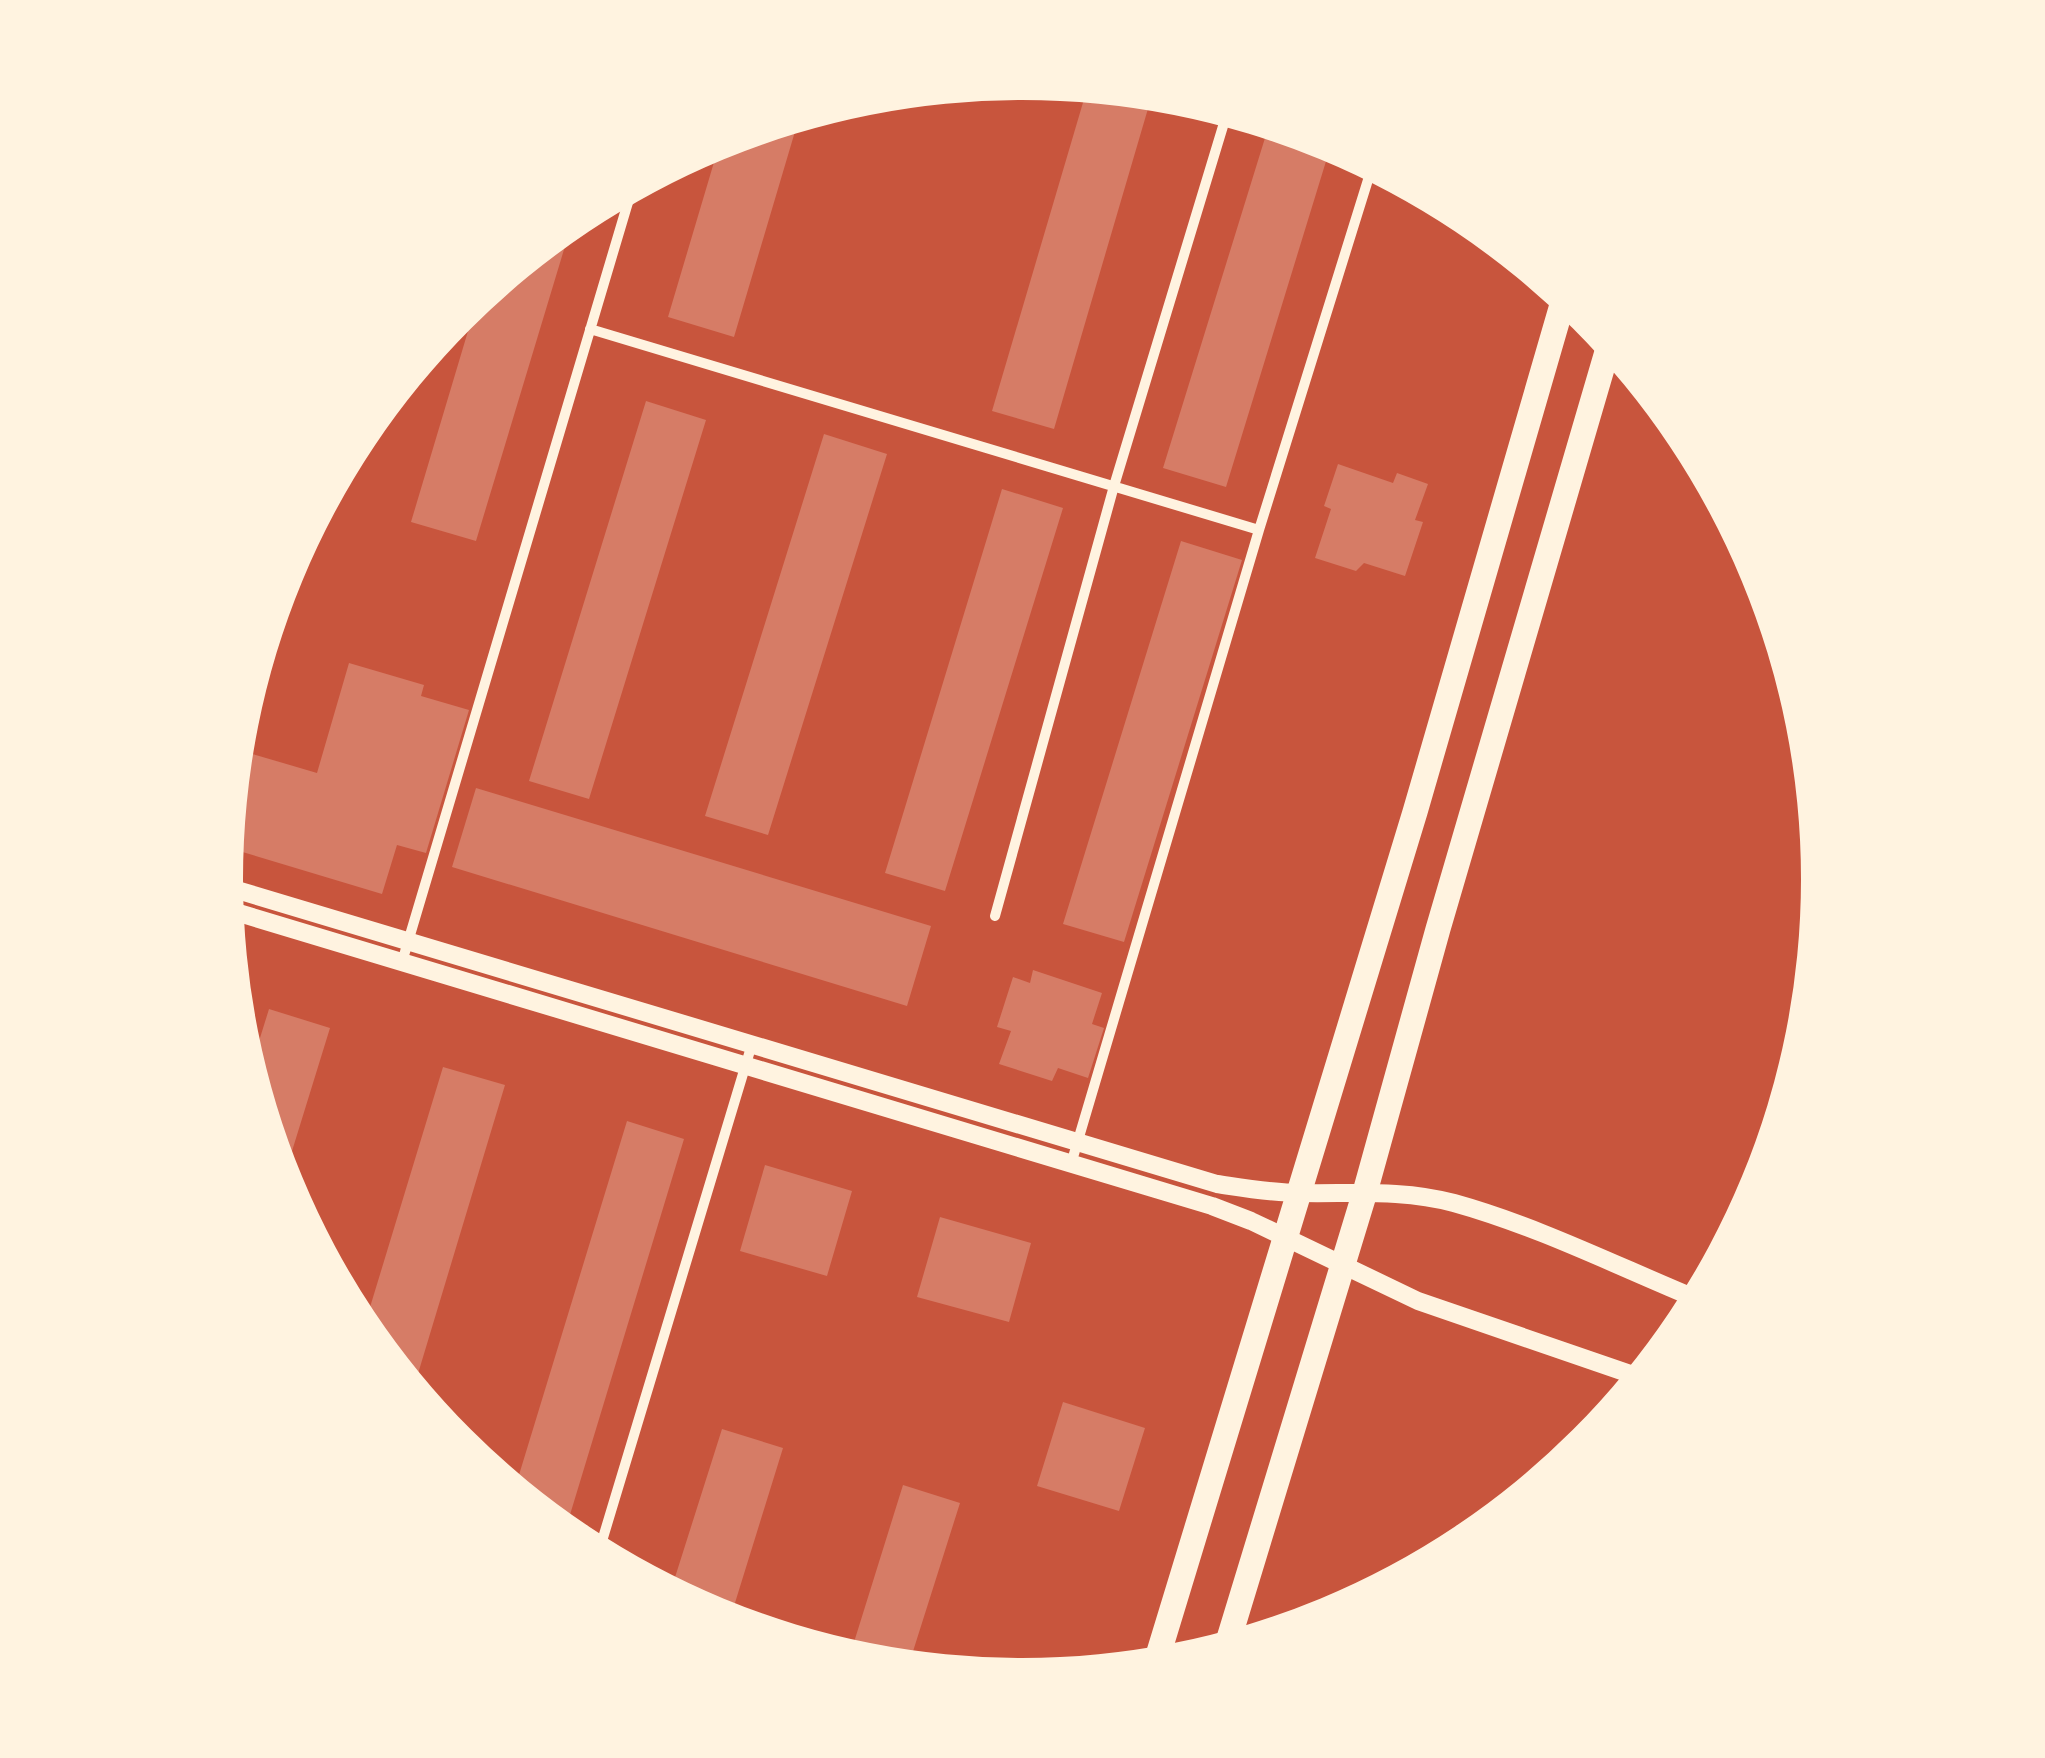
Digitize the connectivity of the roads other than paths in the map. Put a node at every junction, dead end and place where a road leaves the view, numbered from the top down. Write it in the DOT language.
graph roads {
  1 [pos="1223,127"];
  2 [pos="1368,180"];
  3 [pos="626,208"];
  4 [pos="1559,315"];
  5 [pos="590,330"];
  6 [pos="1605,362"];
  7 [pos="1114,486"];
  8 [pos="1260,530"];
  9 [pos="244,892"];
  10 [pos="244,915"];
  11 [pos="995,916"];
  12 [pos="408,940"];
  13 [pos="402,962"];
  14 [pos="753,1043"];
  15 [pos="744,1065"];
  16 [pos="1077,1143"];
  17 [pos="1071,1164"];
  18 [pos="1366,1192"];
  19 [pos="1298,1194"];
  20 [pos="1285,1236"];
  21 [pos="1344,1264"];
  22 [pos="1682,1293"];
  23 [pos="1625,1372"];
  24 [pos="603,1535"];
  25 [pos="1232,1629"];
  26 [pos="1161,1645"];
  1 -- 7 [label="street"];
  2 -- 8 [label="street"];
  3 -- 5 [label="street"];
  4 -- 19 [label="main road"];
  5 -- 7 [label="street"];
  5 -- 12 [label="street"];
  6 -- 18 [label="main road"];
  7 -- 8 [label="street"];
  7 -- 11 [label="street"];
  8 -- 16 [label="street"];
  9 -- 12 [label="street"];
  10 -- 13 [label="street"];
  12 -- 13 [label="street"];
  12 -- 14 [label="street"];
  13 -- 15 [label="street"];
  14 -- 15 [label="street"];
  14 -- 16 [label="street"];
  15 -- 17 [label="street"];
  15 -- 24 [label="street"];
  16 -- 17 [label="street"];
  16 -- 19 [label="street"];
  17 -- 20 [label="street"];
  18 -- 19 [label="street"];
  18 -- 21 [label="main road"];
  18 -- 22 [label="street"];
  19 -- 20 [label="main road"];
  20 -- 21 [label="street"];
  20 -- 26 [label="main road"];
  21 -- 23 [label="street"];
  21 -- 25 [label="main road"];
}
